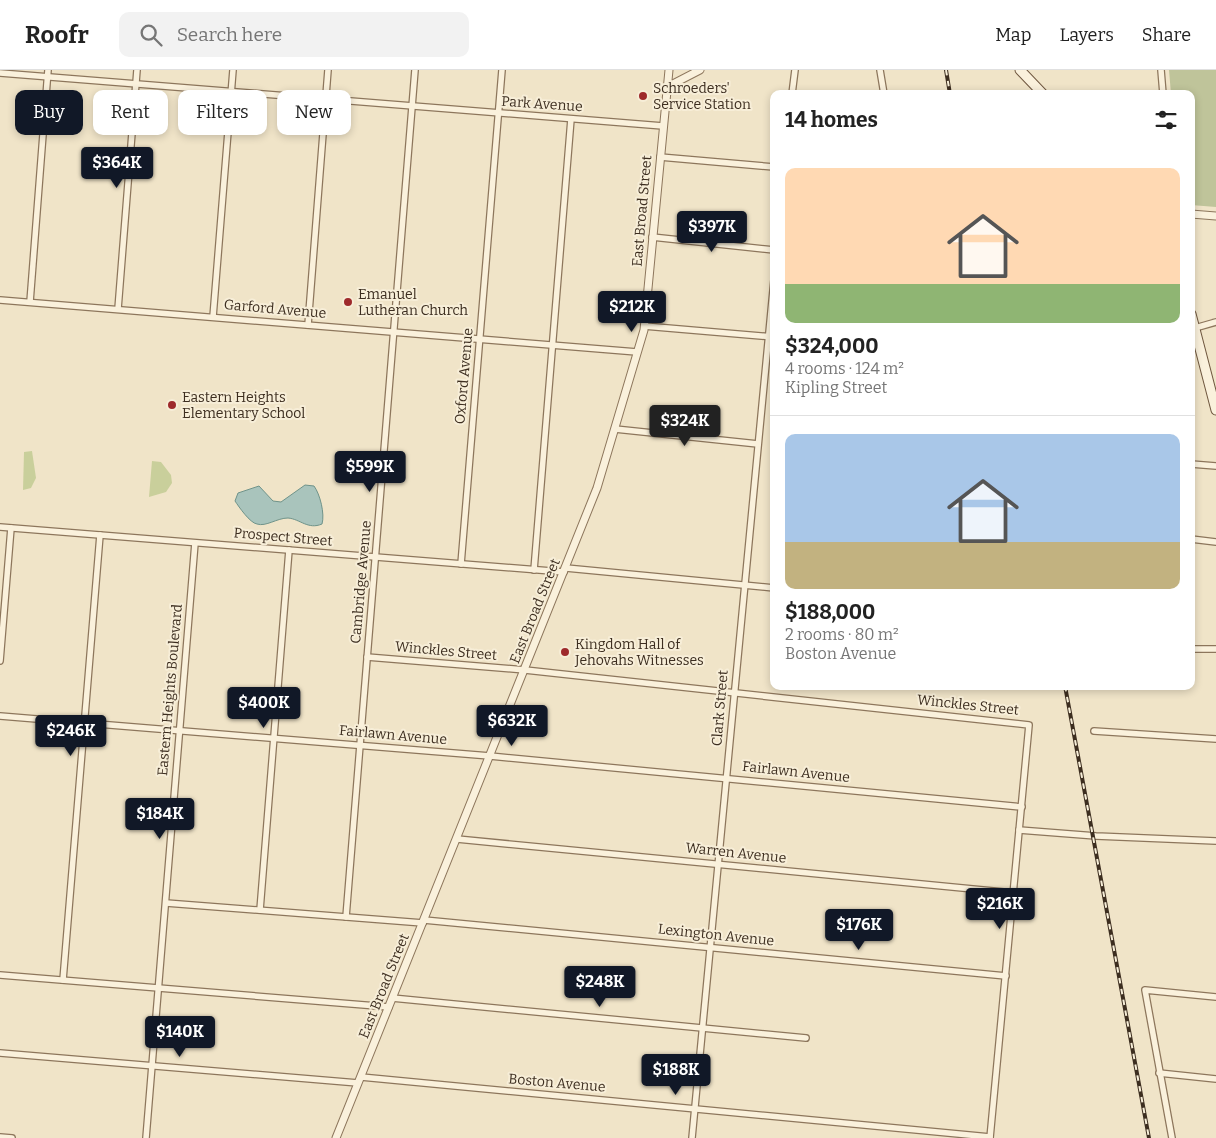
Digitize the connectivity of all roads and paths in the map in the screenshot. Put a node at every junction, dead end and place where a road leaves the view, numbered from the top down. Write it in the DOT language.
graph roads {
  1 [pos="137,70"];
  2 [pos="233,70"];
  3 [pos="328,70"];
  4 [pos="415,70"];
  5 [pos="502,70"];
  6 [pos="669,70"];
  7 [pos="700,70"];
  8 [pos="795,70"];
  9 [pos="880,70"];
  10 [pos="1020,70"];
  11 [pos="1161,70"];
  12 [pos="0,73"];
  13 [pos="48,73"];
  14 [pos="136,84"];
  15 [pos="667,87"];
  16 [pos="208,90"];
  17 [pos="232,90"];
  18 [pos="327,90"];
  19 [pos="792,90"];
  20 [pos="883,90"];
  21 [pos="1039,90"];
  22 [pos="1163,90"];
  23 [pos="351,101"];
  24 [pos="412,106"];
  25 [pos="498,114"];
  26 [pos="571,119"];
  27 [pos="663,126"];
  28 [pos="228,135"];
  29 [pos="323,135"];
  30 [pos="660,157"];
  31 [pos="770,167"];
  32 [pos="1195,214"];
  33 [pos="1216,216"];
  34 [pos="652,238"];
  35 [pos="770,250"];
  36 [pos="0,300"];
  37 [pos="30,302"];
  38 [pos="118,309"];
  39 [pos="213,317"];
  40 [pos="1216,322"];
  41 [pos="308,325"];
  42 [pos="644,326"];
  43 [pos="394,332"];
  44 [pos="1195,332"];
  45 [pos="1195,336"];
  46 [pos="770,337"];
  47 [pos="480,339"];
  48 [pos="552,345"];
  49 [pos="770,345"];
  50 [pos="638,352"];
  51 [pos="1216,410"];
  52 [pos="614,429"];
  53 [pos="758,444"];
  54 [pos="1195,464"];
  55 [pos="1216,466"];
  56 [pos="0,527"];
  57 [pos="11,528"];
  58 [pos="100,535"];
  59 [pos="1195,539"];
  60 [pos="1216,542"];
  61 [pos="195,543"];
  62 [pos="289,550"];
  63 [pos="375,557"];
  64 [pos="461,564"];
  65 [pos="534,570"];
  66 [pos="565,570"];
  67 [pos="744,586"];
  68 [pos="770,588"];
  69 [pos="1195,649"];
  70 [pos="1216,649"];
  71 [pos="367,657"];
  72 [pos="0,661"];
  73 [pos="525,670"];
  74 [pos="734,692"];
  75 [pos="0,716"];
  76 [pos="84,723"];
  77 [pos="180,730"];
  78 [pos="1094,731"];
  79 [pos="274,738"];
  80 [pos="1216,739"];
  81 [pos="360,745"];
  82 [pos="490,756"];
  83 [pos="726,778"];
  84 [pos="1022,807"];
  85 [pos="1019,830"];
  86 [pos="457,839"];
  87 [pos="1216,841"];
  88 [pos="718,864"];
  89 [pos="1014,893"];
  90 [pos="166,902"];
  91 [pos="260,910"];
  92 [pos="346,917"];
  93 [pos="423,922"];
  94 [pos="710,947"];
  95 [pos="0,975"];
  96 [pos="1006,976"];
  97 [pos="63,980"];
  98 [pos="159,988"];
  99 [pos="1216,997"];
  100 [pos="392,998"];
  101 [pos="389,1007"];
  102 [pos="702,1028"];
  103 [pos="806,1038"];
  104 [pos="0,1053"];
  105 [pos="152,1066"];
  106 [pos="1159,1073"];
  107 [pos="1216,1079"];
  108 [pos="359,1080"];
  109 [pos="695,1109"];
  110 [pos="0,1137"];
  111 [pos="990,1137"];
  112 [pos="6,1138"];
  113 [pos="12,1138"];
  114 [pos="146,1138"];
  115 [pos="336,1138"];
  116 [pos="692,1138"];
  117 [pos="1172,1138"];
  1 -- 14 [label="street"];
  2 -- 17 [label="street"];
  3 -- 18 [label="street"];
  4 -- 24 [label="street, Cambridge Avenue"];
  5 -- 25 [label="street, Oxford Avenue"];
  6 -- 15 [label="street, East Broad Street"];
  7 -- 15 [label="street"];
  8 -- 19 [label="street"];
  9 -- 20 [label="street"];
  10 -- 21 [label="main road"];
  11 -- 22 [label="street"];
  12 -- 13 [label="street, Park Avenue"];
  13 -- 14 [label="street, Park Avenue"];
  13 -- 37 [label="street"];
  14 -- 16 [label="street, Park Avenue"];
  14 -- 38 [label="street"];
  15 -- 27 [label="street, East Broad Street"];
  23 -- 24 [label="street, Park Avenue"];
  24 -- 25 [label="street, Park Avenue"];
  24 -- 43 [label="street, Cambridge Avenue"];
  25 -- 26 [label="street, Park Avenue"];
  25 -- 47 [label="street, Oxford Avenue"];
  26 -- 27 [label="street, Park Avenue"];
  26 -- 48 [label="street"];
  27 -- 30 [label="street, East Broad Street"];
  28 -- 39 [label="street"];
  29 -- 41 [label="street"];
  30 -- 31 [label="street"];
  30 -- 34 [label="street, East Broad Street"];
  32 -- 33 [label="street"];
  34 -- 35 [label="street"];
  34 -- 42 [label="street, East Broad Street"];
  36 -- 37 [label="street, Garford Avenue"];
  37 -- 38 [label="street, Garford Avenue"];
  38 -- 39 [label="street, Garford Avenue"];
  39 -- 41 [label="street, Garford Avenue"];
  40 -- 44 [label="street"];
  41 -- 43 [label="street, Garford Avenue"];
  42 -- 46 [label="street"];
  42 -- 50 [label="street, East Broad Street"];
  43 -- 47 [label="street, Garford Avenue"];
  43 -- 63 [label="street, Cambridge Avenue"];
  45 -- 51 [label="main road"];
  47 -- 48 [label="street, Garford Avenue"];
  47 -- 64 [label="street, Oxford Avenue"];
  48 -- 50 [label="street, Garford Avenue"];
  48 -- 65 [label="street"];
  49 -- 53 [label="street, Clark Street"];
  50 -- 52 [label="street, East Broad Street"];
  52 -- 53 [label="street"];
  52 -- 66 [label="street, East Broad Street"];
  53 -- 67 [label="street, Clark Street"];
  54 -- 55 [label="street"];
  56 -- 57 [label="street, Prospect Street"];
  57 -- 58 [label="street, Prospect Street"];
  57 -- 72 [label="street"];
  58 -- 61 [label="street, Prospect Street"];
  58 -- 76 [label="street"];
  59 -- 60 [label="street"];
  61 -- 62 [label="street, Prospect Street"];
  61 -- 77 [label="street, Eastern Heights Boulevard"];
  62 -- 63 [label="street, Prospect Street"];
  62 -- 79 [label="street"];
  63 -- 64 [label="street, Prospect Street"];
  63 -- 71 [label="street, Cambridge Avenue"];
  64 -- 65 [label="street, Prospect Street"];
  65 -- 66 [label="street, Prospect Street"];
  66 -- 67 [label="street, Prospect Street"];
  66 -- 73 [label="street, East Broad Street"];
  67 -- 68 [label="street, Prospect Street"];
  67 -- 74 [label="street, Clark Street"];
  69 -- 70 [label="street"];
  71 -- 73 [label="street, Winckles Street"];
  71 -- 81 [label="street, Cambridge Avenue"];
  73 -- 74 [label="street, Winckles Street"];
  73 -- 82 [label="street, East Broad Street"];
  74 -- 83 [label="street, Clark Street"];
  74 -- 84 [label="street, Winckles Street"];
  75 -- 76 [label="street, Fairlawn Avenue"];
  76 -- 77 [label="street, Fairlawn Avenue"];
  76 -- 97 [label="street"];
  77 -- 79 [label="street, Fairlawn Avenue"];
  77 -- 90 [label="street, Eastern Heights Boulevard"];
  78 -- 80 [label="street"];
  79 -- 81 [label="street, Fairlawn Avenue"];
  79 -- 91 [label="street"];
  81 -- 82 [label="street, Fairlawn Avenue"];
  81 -- 92 [label="street, Cambridge Avenue"];
  82 -- 83 [label="street, Fairlawn Avenue"];
  82 -- 86 [label="street, East Broad Street"];
  83 -- 84 [label="street, Fairlawn Avenue"];
  83 -- 88 [label="street, Clark Street"];
  84 -- 85 [label="street"];
  85 -- 87 [label="street"];
  85 -- 89 [label="street"];
  86 -- 88 [label="street, Warren Avenue"];
  86 -- 93 [label="street, East Broad Street"];
  88 -- 89 [label="street, Warren Avenue"];
  88 -- 94 [label="street, Clark Street"];
  89 -- 96 [label="street"];
  90 -- 91 [label="street, Lexington Avenue"];
  90 -- 98 [label="street, Eastern Heights Boulevard"];
  91 -- 92 [label="street, Lexington Avenue"];
  92 -- 93 [label="street, Lexington Avenue"];
  93 -- 94 [label="street, Lexington Avenue"];
  93 -- 100 [label="street, East Broad Street"];
  94 -- 96 [label="street, Lexington Avenue"];
  94 -- 102 [label="street, Clark Street"];
  95 -- 97 [label="street"];
  96 -- 111 [label="street"];
  97 -- 98 [label="street"];
  98 -- 101 [label="street"];
  98 -- 105 [label="street, Eastern Heights Boulevard"];
  99 -- 106 [label="street"];
  100 -- 101 [label="street, East Broad Street"];
  100 -- 102 [label="street"];
  101 -- 108 [label="street, East Broad Street"];
  102 -- 103 [label="street"];
  102 -- 109 [label="street, Clark Street"];
  104 -- 105 [label="street, Boston Avenue"];
  105 -- 108 [label="street, Boston Avenue"];
  105 -- 114 [label="street, Eastern Heights Boulevard"];
  106 -- 107 [label="street"];
  106 -- 117 [label="street"];
  108 -- 109 [label="street, Boston Avenue"];
  108 -- 115 [label="street, East Broad Street"];
  109 -- 111 [label="street, Boston Avenue"];
  109 -- 116 [label="street, Clark Street"];
  110 -- 112 [label="street"];
  112 -- 113 [label="street"];
}
